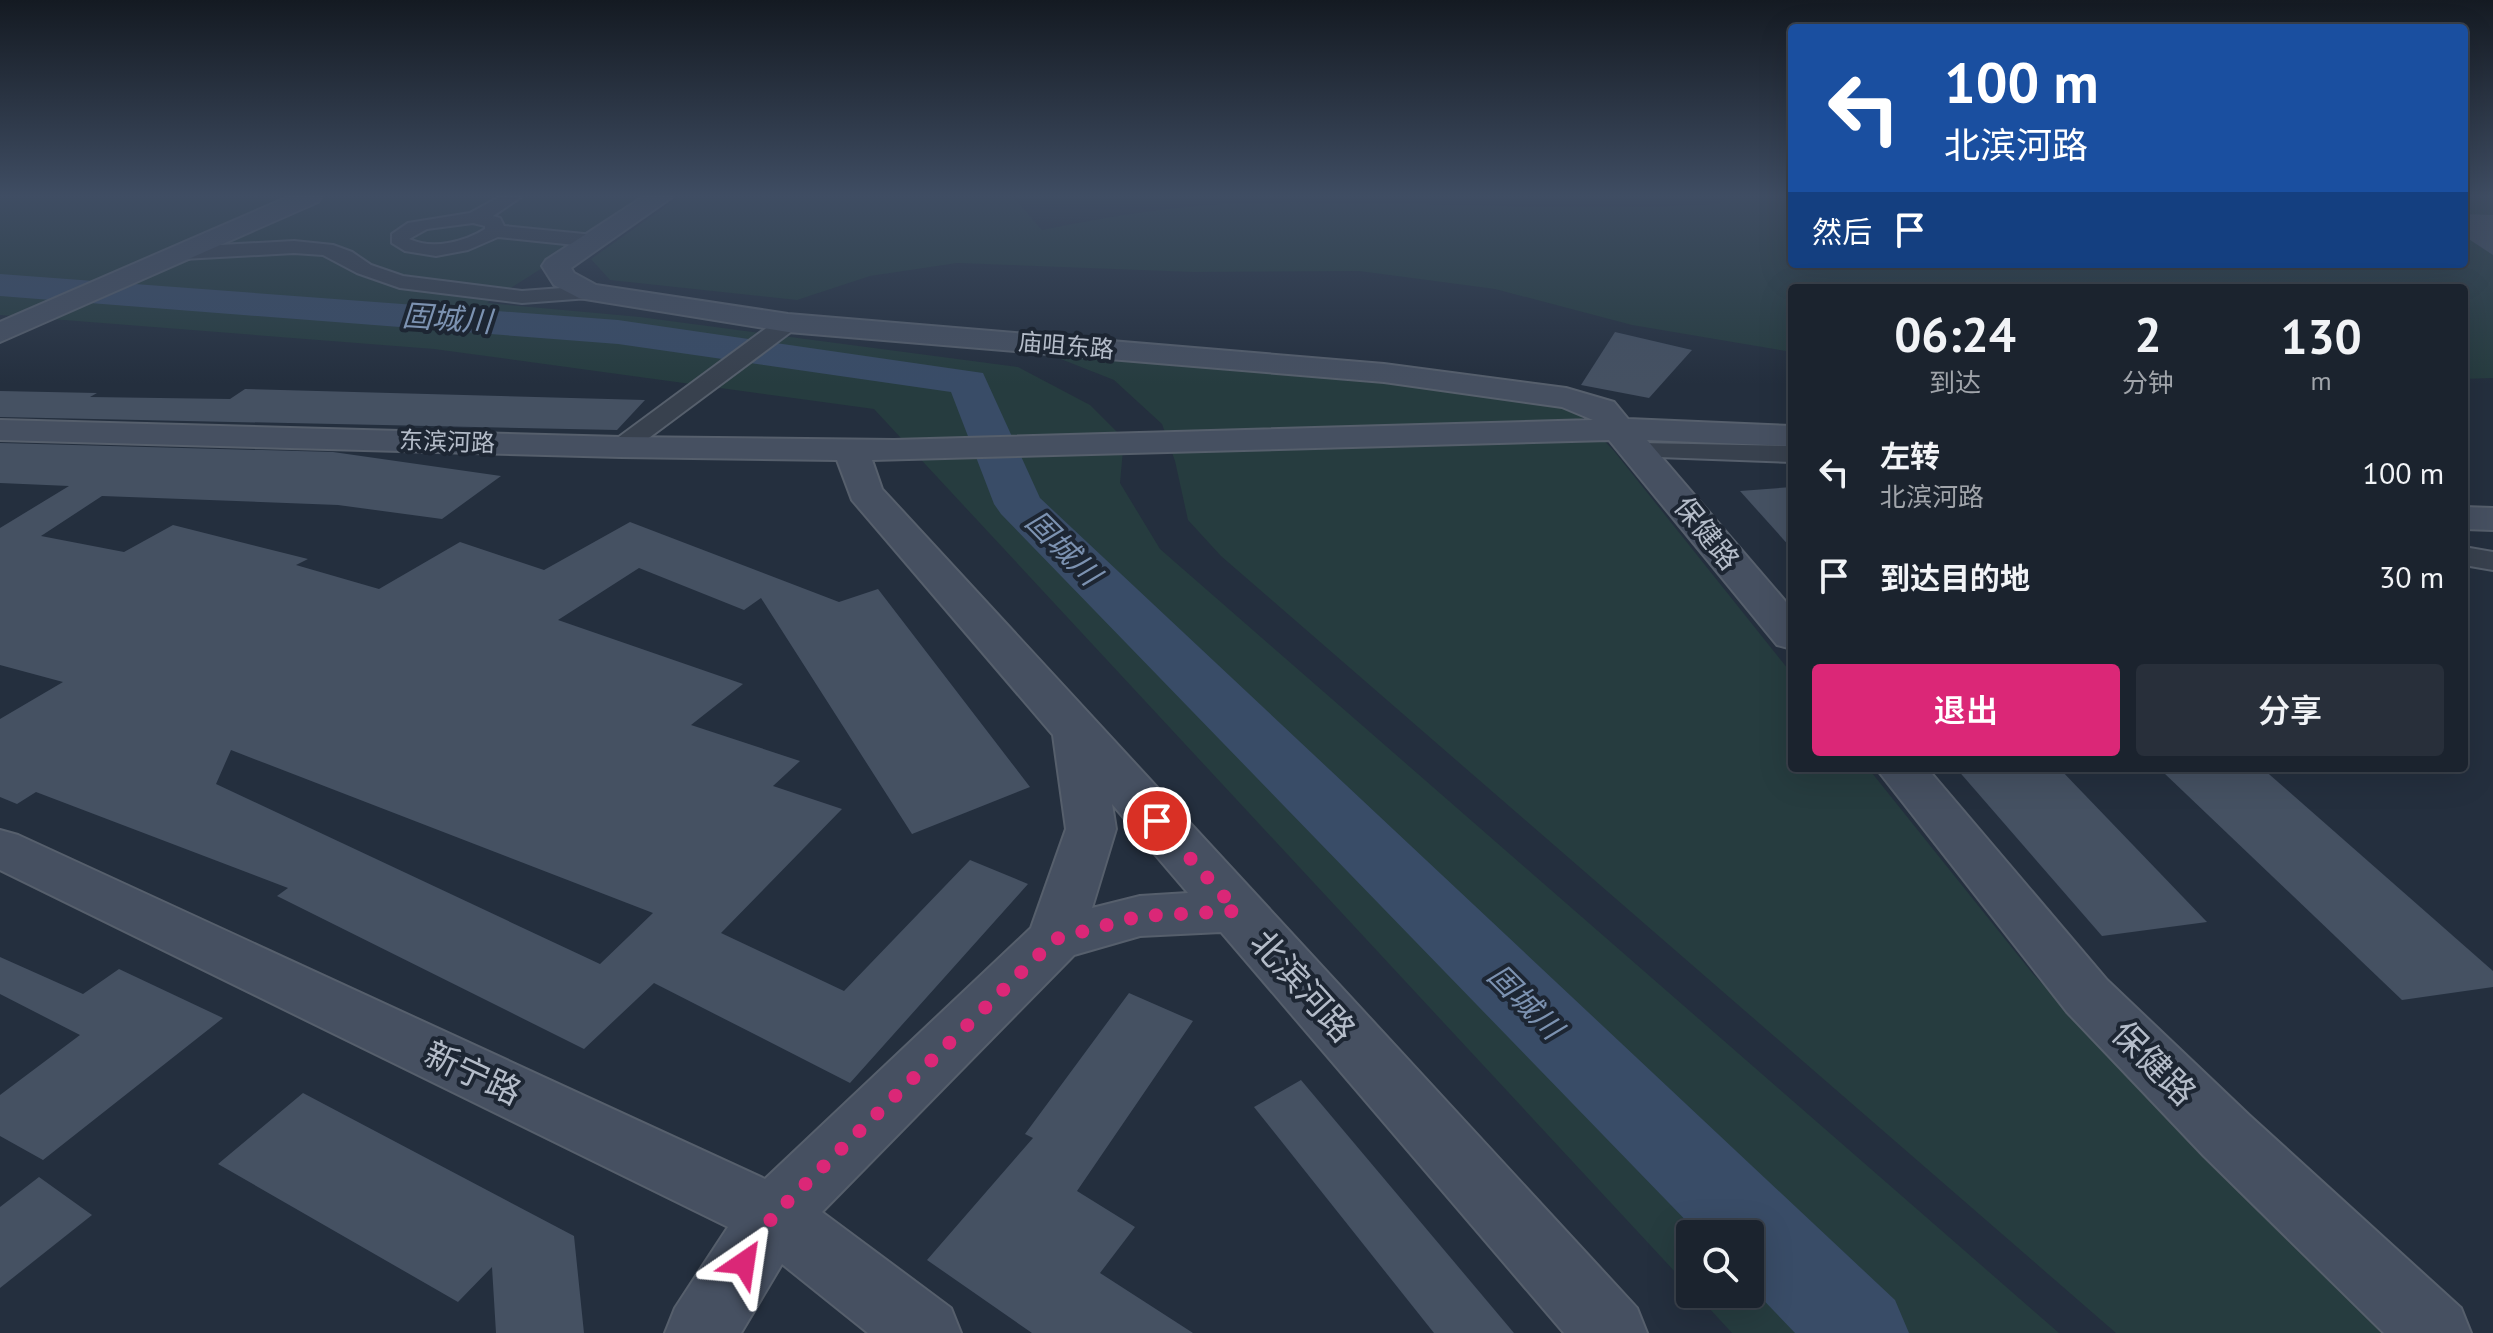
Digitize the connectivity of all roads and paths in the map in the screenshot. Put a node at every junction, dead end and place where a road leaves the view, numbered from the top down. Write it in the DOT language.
graph roads {
  1 [pos="169,259"];
  2 [pos="350,259"];
  3 [pos="566,259"];
  4 [pos="589,292"];
  5 [pos="11,329"];
  6 [pos="780,329"];
  7 [pos="0,430"];
  8 [pos="1788,436"];
  9 [pos="1631,440"];
  10 [pos="621,447"];
  11 [pos="872,450"];
  12 [pos="1788,454"];
  13 [pos="2468,518"];
  14 [pos="2493,519"];
  15 [pos="2468,557"];
  16 [pos="2493,561"];
  17 [pos="1788,631"];
  18 [pos="1076,730"];
  19 [pos="1903,772"];
  20 [pos="0,848"];
  21 [pos="1237,911"];
  22 [pos="1055,939"];
  23 [pos="773,1216"];
  24 [pos="701,1333"];
  25 [pos="925,1333"];
  26 [pos="1611,1333"];
  27 [pos="2435,1333"];
  1 -- 5 [label="main road"];
  2 -- 4 [label="street"];
  3 -- 4 [label="main road, 庙咀东路"];
  4 -- 6 [label="main road, 庙咀东路"];
  6 -- 9 [label="main road, 庙咀东路"];
  6 -- 10 [label="street"];
  7 -- 10 [label="main road, 东滨河路"];
  8 -- 9 [label="main road, 东滨河路"];
  9 -- 11 [label="main road, 东滨河路"];
  9 -- 12 [label="street"];
  9 -- 17 [label="main road, 保健路"];
  10 -- 11 [label="main road, 东滨河路"];
  11 -- 18 [label="main road, 北滨河路"];
  13 -- 14 [label="main road"];
  15 -- 16 [label="street"];
  18 -- 21 [label="main road, 北滨河路"];
  18 -- 22 [label="main road"];
  19 -- 27 [label="main road, 保健路"];
  20 -- 23 [label="main road, 新宁路"];
  21 -- 22 [label="main road"];
  21 -- 26 [label="main road, 北滨河路"];
  22 -- 23 [label="main road"];
  23 -- 24 [label="main road"];
  23 -- 25 [label="main road, 新宁路"];
}
